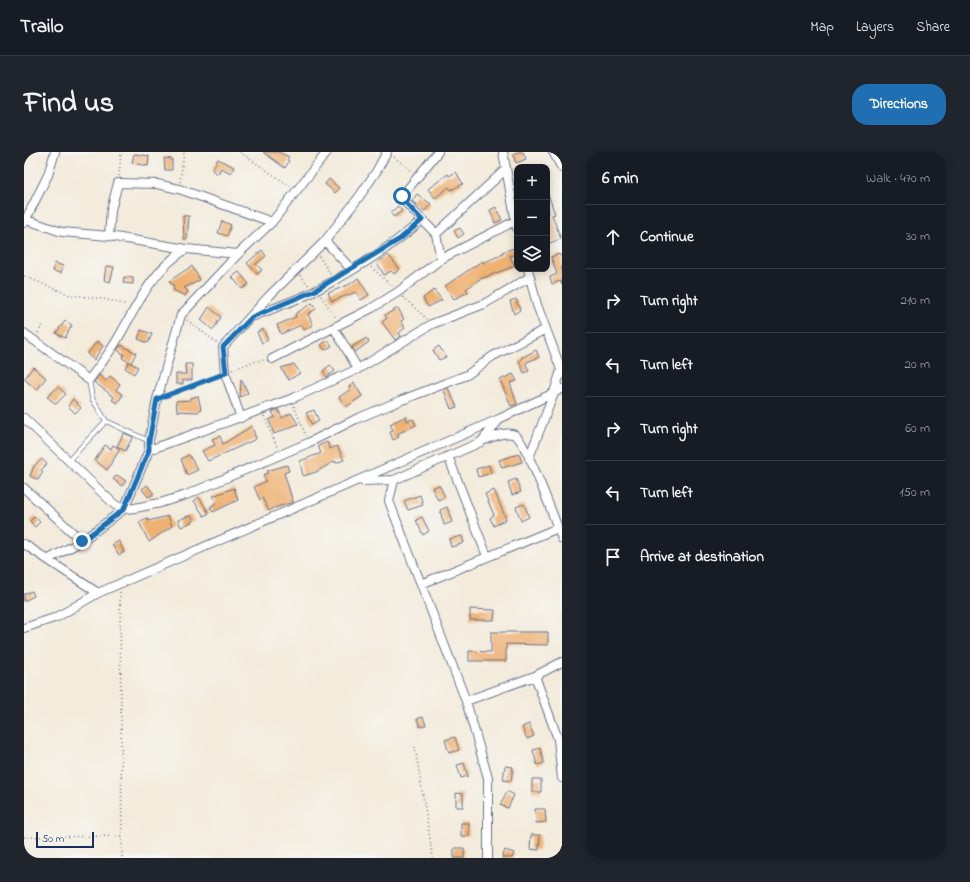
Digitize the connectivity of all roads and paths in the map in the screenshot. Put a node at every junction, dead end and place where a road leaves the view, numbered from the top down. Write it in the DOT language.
graph roads {
  1 [pos="55,152"];
  2 [pos="122,152"];
  3 [pos="184,152"];
  4 [pos="240,152"];
  5 [pos="327,152"];
  6 [pos="387,152"];
  7 [pos="438,152"];
  8 [pos="503,152"];
  9 [pos="553,152"];
  10 [pos="562,168"];
  11 [pos="505,170"];
  12 [pos="418,176"];
  13 [pos="118,183"];
  14 [pos="179,189"];
  15 [pos="297,191"];
  16 [pos="514,214"];
  17 [pos="422,220"];
  18 [pos="25,222"];
  19 [pos="272,222"];
  20 [pos="514,225"];
  21 [pos="436,234"];
  22 [pos="109,236"];
  23 [pos="325,241"];
  24 [pos="186,249"];
  25 [pos="316,251"];
  26 [pos="238,254"];
  27 [pos="441,259"];
  28 [pos="296,268"];
  29 [pos="352,270"];
  30 [pos="528,273"];
  31 [pos="24,276"];
  32 [pos="334,280"];
  33 [pos="315,290"];
  34 [pos="135,306"];
  35 [pos="181,315"];
  36 [pos="252,317"];
  37 [pos="44,323"];
  38 [pos="337,326"];
  39 [pos="546,329"];
  40 [pos="24,333"];
  41 [pos="34,339"];
  42 [pos="223,347"];
  43 [pos="272,359"];
  44 [pos="358,370"];
  45 [pos="561,371"];
  46 [pos="226,373"];
  47 [pos="89,380"];
  48 [pos="558,391"];
  49 [pos="157,399"];
  50 [pos="291,399"];
  51 [pos="262,410"];
  52 [pos="24,418"];
  53 [pos="241,418"];
  54 [pos="499,419"];
  55 [pos="106,421"];
  56 [pos="149,441"];
  57 [pos="481,442"];
  58 [pos="308,443"];
  59 [pos="149,450"];
  60 [pos="280,455"];
  61 [pos="448,456"];
  62 [pos="529,458"];
  63 [pos="69,460"];
  64 [pos="394,480"];
  65 [pos="357,481"];
  66 [pos="24,488"];
  67 [pos="124,509"];
  68 [pos="558,528"];
  69 [pos="562,539"];
  70 [pos="82,541"];
  71 [pos="24,544"];
  72 [pos="487,556"];
  73 [pos="49,559"];
  74 [pos="120,584"];
  75 [pos="421,584"];
  76 [pos="98,593"];
  77 [pos="24,628"];
  78 [pos="562,662"];
  79 [pos="535,676"];
  80 [pos="466,702"];
  81 [pos="415,747"];
  82 [pos="562,778"];
  83 [pos="122,836"];
  84 [pos="24,837"];
  85 [pos="122,858"];
  86 [pos="433,858"];
  87 [pos="488,858"];
  1 -- 18 [label="street"];
  2 -- 13 [label="path"];
  3 -- 14 [label="path"];
  4 -- 15 [label="path"];
  5 -- 15 [label="street"];
  6 -- 12 [label="path"];
  6 -- 23 [label="street"];
  7 -- 12 [label="street"];
  8 -- 11 [label="street"];
  9 -- 10 [label="street"];
  11 -- 16 [label="street"];
  11 -- 21 [label="street"];
  12 -- 17 [label="street"];
  13 -- 14 [label="street"];
  13 -- 22 [label="street"];
  14 -- 19 [label="street"];
  15 -- 19 [label="street"];
  17 -- 21 [label="street"];
  17 -- 29 [label="street"];
  18 -- 22 [label="street"];
  19 -- 26 [label="street"];
  20 -- 27 [label="street"];
  21 -- 27 [label="street"];
  22 -- 24 [label="street"];
  23 -- 25 [label="street"];
  23 -- 29 [label="street"];
  24 -- 26 [label="street"];
  24 -- 34 [label="street"];
  25 -- 28 [label="street"];
  25 -- 32 [label="path"];
  26 -- 35 [label="street"];
  27 -- 38 [label="street"];
  28 -- 33 [label="path"];
  28 -- 36 [label="street"];
  29 -- 32 [label="street"];
  30 -- 39 [label="street"];
  30 -- 44 [label="street"];
  31 -- 34 [label="path"];
  32 -- 33 [label="street"];
  33 -- 36 [label="street"];
  33 -- 38 [label="path"];
  34 -- 47 [label="street"];
  35 -- 42 [label="path"];
  35 -- 49 [label="street"];
  36 -- 42 [label="street"];
  37 -- 41 [label="path"];
  38 -- 43 [label="street"];
  38 -- 44 [label="street"];
  39 -- 45 [label="street"];
  39 -- 58 [label="street"];
  40 -- 41 [label="street"];
  41 -- 47 [label="street"];
  42 -- 46 [label="street"];
  43 -- 46 [label="path"];
  44 -- 50 [label="street"];
  45 -- 48 [label="street"];
  46 -- 49 [label="path"];
  46 -- 53 [label="street"];
  47 -- 55 [label="lane"];
  48 -- 54 [label="street"];
  48 -- 62 [label="street"];
  49 -- 56 [label="street"];
  50 -- 51 [label="street"];
  50 -- 58 [label="path"];
  51 -- 53 [label="street"];
  51 -- 60 [label="path"];
  52 -- 63 [label="street"];
  53 -- 59 [label="street"];
  54 -- 57 [label="street"];
  54 -- 65 [label="street"];
  55 -- 56 [label="lane"];
  55 -- 63 [label="lane"];
  56 -- 59 [label="street"];
  57 -- 61 [label="street"];
  57 -- 62 [label="street"];
  58 -- 60 [label="street"];
  59 -- 67 [label="street"];
  60 -- 67 [label="street"];
  61 -- 64 [label="street"];
  61 -- 72 [label="street"];
  62 -- 68 [label="street"];
  63 -- 67 [label="street"];
  64 -- 65 [label="street"];
  64 -- 75 [label="street"];
  65 -- 74 [label="street"];
  66 -- 70 [label="street"];
  67 -- 70 [label="street"];
  68 -- 69 [label="street"];
  68 -- 72 [label="street"];
  70 -- 73 [label="street"];
  71 -- 73 [label="street"];
  72 -- 75 [label="street"];
  73 -- 76 [label="street"];
  74 -- 76 [label="street"];
  74 -- 83 [label="path"];
  75 -- 80 [label="street"];
  76 -- 77 [label="street"];
  78 -- 79 [label="street"];
  79 -- 80 [label="street"];
  79 -- 82 [label="street"];
  80 -- 87 [label="street"];
  81 -- 86 [label="path"];
  83 -- 84 [label="path"];
  83 -- 85 [label="path"];
}
